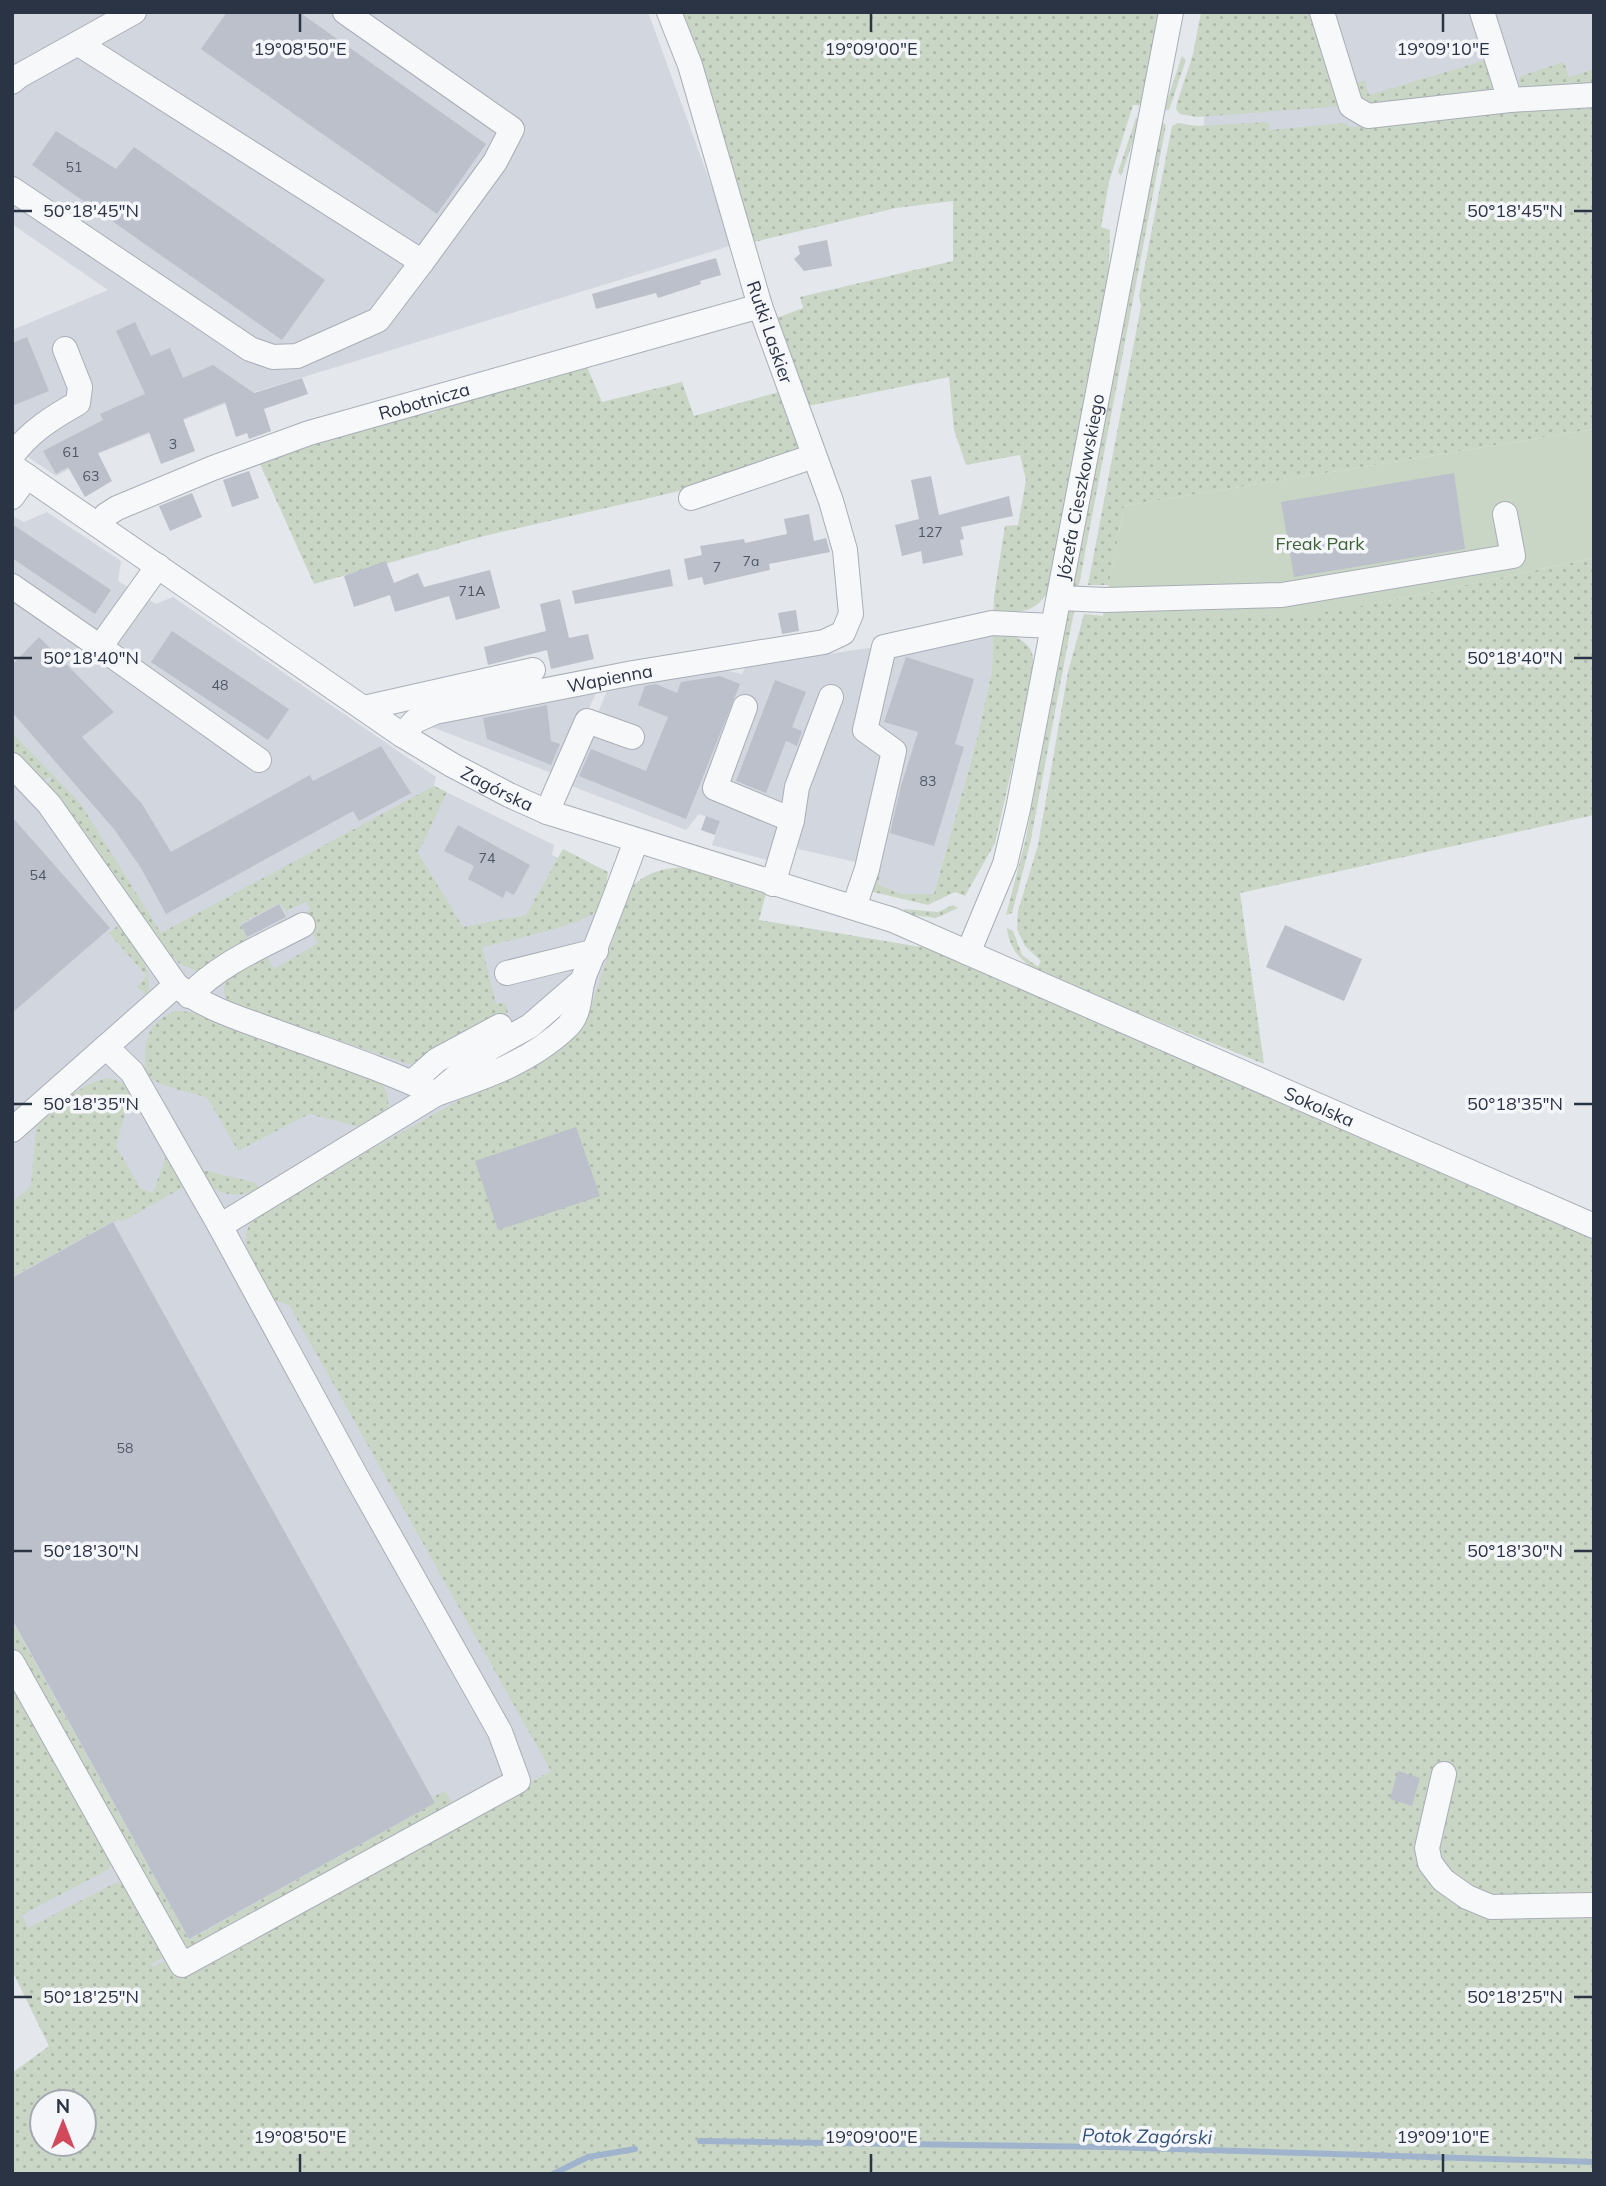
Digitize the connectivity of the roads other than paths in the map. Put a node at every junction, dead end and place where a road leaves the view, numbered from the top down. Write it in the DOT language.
graph roads {
  1 [pos="134,12"];
  2 [pos="345,12"];
  3 [pos="669,12"];
  4 [pos="1171,12"];
  5 [pos="1322,12"];
  6 [pos="1482,12"];
  7 [pos="79,44"];
  8 [pos="12,82"];
  9 [pos="1594,95"];
  10 [pos="1510,100"];
  11 [pos="12,190"];
  12 [pos="422,262"];
  13 [pos="760,306"];
  14 [pos="65,349"];
  15 [pos="814,456"];
  16 [pos="17,466"];
  17 [pos="12,497"];
  18 [pos="691,498"];
  19 [pos="1505,514"];
  20 [pos="99,524"];
  21 [pos="158,566"];
  22 [pos="12,586"];
  23 [pos="1059,598"];
  24 [pos="1053,626"];
  25 [pos="824,642"];
  26 [pos="100,647"];
  27 [pos="533,670"];
  28 [pos="831,697"];
  29 [pos="745,707"];
  30 [pos="364,708"];
  31 [pos="402,735"];
  32 [pos="632,737"];
  33 [pos="259,760"];
  34 [pos="12,765"];
  35 [pos="547,812"];
  36 [pos="792,820"];
  37 [pos="636,841"];
  38 [pos="773,884"];
  39 [pos="854,907"];
  40 [pos="303,925"];
  41 [pos="596,951"];
  42 [pos="968,953"];
  43 [pos="507,972"];
  44 [pos="583,980"];
  45 [pos="1046,986"];
  46 [pos="183,991"];
  47 [pos="106,1047"];
  48 [pos="411,1082"];
  49 [pos="436,1094"];
  50 [pos="12,1130"];
  51 [pos="220,1226"];
  52 [pos="1594,1226"];
  53 [pos="12,1662"];
  54 [pos="1444,1774"];
  55 [pos="1594,1905"];
  1 -- 7 [label="street"];
  2 -- 12 [label="street"];
  3 -- 13 [label="street, Rutki Laskier"];
  4 -- 23 [label="street, Józefa Cieszkowskiego"];
  5 -- 10 [label="street"];
  6 -- 10 [label="street"];
  7 -- 8 [label="street"];
  7 -- 12 [label="street"];
  9 -- 10 [label="street"];
  11 -- 12 [label="street"];
  13 -- 15 [label="street, Rutki Laskier"];
  13 -- 20 [label="street, Robotnicza"];
  14 -- 16 [label="street"];
  15 -- 18 [label="street"];
  15 -- 25 [label="street, Rutki Laskier"];
  16 -- 17 [label="street"];
  16 -- 20 [label="street, Zagórska"];
  19 -- 23 [label="street"];
  20 -- 21 [label="street, Zagórska"];
  21 -- 26 [label="street"];
  21 -- 30 [label="street, Zagórska"];
  22 -- 26 [label="street"];
  23 -- 24 [label="street, Józefa Cieszkowskiego"];
  24 -- 39 [label="street"];
  24 -- 42 [label="street, Józefa Cieszkowskiego"];
  25 -- 31 [label="street, Wapienna"];
  26 -- 33 [label="street"];
  27 -- 30 [label="street"];
  28 -- 36 [label="street"];
  29 -- 36 [label="street"];
  30 -- 31 [label="street, Zagórska"];
  31 -- 35 [label="street, Zagórska"];
  32 -- 35 [label="street"];
  34 -- 46 [label="street"];
  35 -- 37 [label="street, Zagórska"];
  36 -- 38 [label="street"];
  37 -- 38 [label="street, Zagórska"];
  37 -- 41 [label="street"];
  38 -- 39 [label="street, Zagórska"];
  39 -- 42 [label="street, Zagórska"];
  40 -- 46 [label="street"];
  41 -- 43 [label="street"];
  41 -- 44 [label="street"];
  42 -- 45 [label="street, Zagórska"];
  44 -- 48 [label="street"];
  44 -- 49 [label="street"];
  45 -- 52 [label="street, Sokolska"];
  46 -- 47 [label="street"];
  46 -- 48 [label="street"];
  47 -- 50 [label="street"];
  47 -- 51 [label="street"];
  48 -- 49 [label="street"];
  49 -- 51 [label="street"];
  51 -- 53 [label="street"];
  54 -- 55 [label="street"];
}
